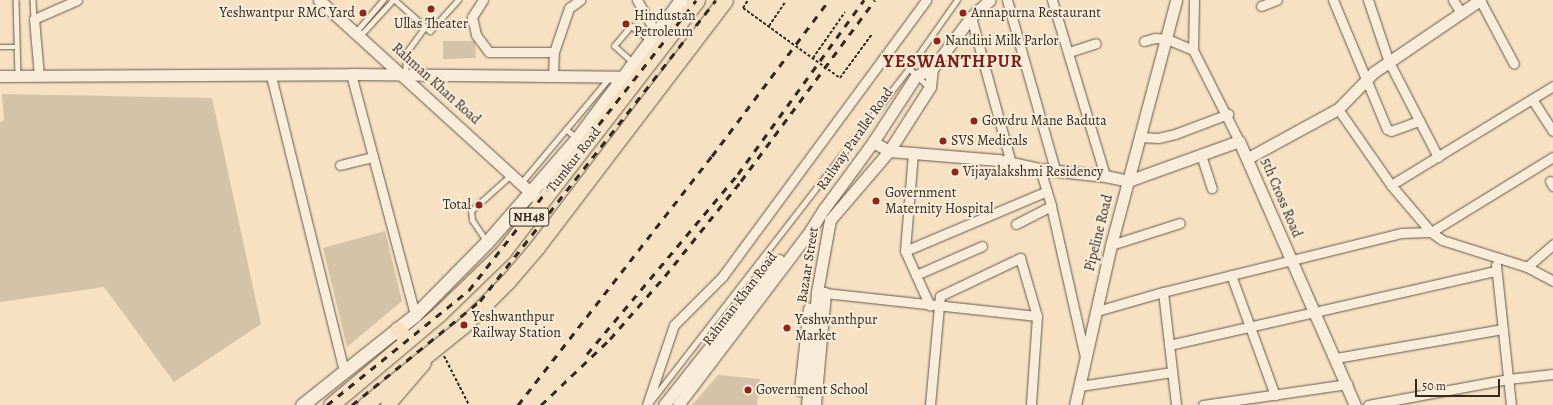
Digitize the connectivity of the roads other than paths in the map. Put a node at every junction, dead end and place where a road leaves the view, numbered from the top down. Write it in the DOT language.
graph roads {
  1 [pos="16,0"];
  2 [pos="34,0"];
  3 [pos="77,0"];
  4 [pos="319,0"];
  5 [pos="383,0"];
  6 [pos="394,0"];
  7 [pos="458,0"];
  8 [pos="483,0"];
  9 [pos="580,0"];
  10 [pos="637,0"];
  11 [pos="681,0"];
  12 [pos="698,0"];
  13 [pos="725,0"];
  14 [pos="926,0"];
  15 [pos="957,0"];
  16 [pos="990,0"];
  17 [pos="1007,0"];
  18 [pos="1052,0"];
  19 [pos="1176,0"];
  20 [pos="1194,0"];
  21 [pos="1277,0"];
  22 [pos="1333,0"];
  23 [pos="1368,0"];
  24 [pos="1453,0"];
  25 [pos="1480,0"];
  26 [pos="1261,6"];
  27 [pos="1461,13"];
  28 [pos="971,17"];
  29 [pos="34,19"];
  30 [pos="425,27"];
  31 [pos="358,34"];
  32 [pos="654,38"];
  33 [pos="1167,39"];
  34 [pos="1144,41"];
  35 [pos="1096,43"];
  36 [pos="0,47"];
  37 [pos="17,47"];
  38 [pos="1193,50"];
  39 [pos="554,52"];
  40 [pos="1069,52"];
  41 [pos="1389,62"];
  42 [pos="634,64"];
  43 [pos="1514,64"];
  44 [pos="932,69"];
  45 [pos="912,72"];
  46 [pos="350,74"];
  47 [pos="0,76"];
  48 [pos="18,76"];
  49 [pos="39,76"];
  50 [pos="271,76"];
  51 [pos="405,76"];
  52 [pos="553,77"];
  53 [pos="610,77"];
  54 [pos="624,77"];
  55 [pos="1366,79"];
  56 [pos="1553,86"];
  57 [pos="930,87"];
  58 [pos="1532,99"];
  59 [pos="1338,109"];
  60 [pos="1228,114"];
  61 [pos="1419,121"];
  62 [pos="566,129"];
  63 [pos="1553,131"];
  64 [pos="1141,137"];
  65 [pos="577,139"];
  66 [pos="1239,141"];
  67 [pos="873,142"];
  68 [pos="889,151"];
  69 [pos="913,153"];
  70 [pos="1200,155"];
  71 [pos="373,157"];
  72 [pos="1438,157"];
  73 [pos="1553,157"];
  74 [pos="1248,158"];
  75 [pos="1012,163"];
  76 [pos="340,165"];
  77 [pos="1040,169"];
  78 [pos="1056,170"];
  79 [pos="512,175"];
  80 [pos="1105,176"];
  81 [pos="1128,181"];
  82 [pos="521,183"];
  83 [pos="1391,185"];
  84 [pos="1212,188"];
  85 [pos="1047,191"];
  86 [pos="536,197"];
  87 [pos="1051,206"];
  88 [pos="824,209"];
  89 [pos="1180,223"];
  90 [pos="1016,224"];
  91 [pos="1431,232"];
  92 [pos="818,235"];
  93 [pos="487,242"];
  94 [pos="1553,244"];
  95 [pos="1111,245"];
  96 [pos="982,246"];
  97 [pos="905,251"];
  98 [pos="1496,258"];
  99 [pos="1291,260"];
  100 [pos="1527,267"];
  101 [pos="1496,271"];
  102 [pos="916,275"];
  103 [pos="1231,275"];
  104 [pos="1553,281"];
  105 [pos="1163,292"];
  106 [pos="821,293"];
  107 [pos="935,306"];
  108 [pos="1097,311"];
  109 [pos="1315,313"];
  110 [pos="415,315"];
  111 [pos="1037,316"];
  112 [pos="1250,327"];
  113 [pos="398,329"];
  114 [pos="1502,329"];
  115 [pos="407,341"];
  116 [pos="1169,345"];
  117 [pos="439,346"];
  118 [pos="1085,357"];
  119 [pos="1336,358"];
  120 [pos="344,372"];
  121 [pos="1172,372"];
  122 [pos="1553,374"];
  123 [pos="1508,378"];
  124 [pos="1347,384"];
  125 [pos="1080,386"];
  126 [pos="1275,395"];
  127 [pos="302,405"];
  128 [pos="331,405"];
  129 [pos="365,405"];
  130 [pos="388,405"];
  131 [pos="648,405"];
  132 [pos="664,405"];
  133 [pos="678,405"];
  134 [pos="685,405"];
  135 [pos="799,405"];
  136 [pos="806,405"];
  137 [pos="815,405"];
  138 [pos="930,405"];
  139 [pos="1031,405"];
  140 [pos="1075,405"];
  141 [pos="1176,405"];
  142 [pos="1203,405"];
  143 [pos="1355,405"];
  144 [pos="1368,405"];
  145 [pos="1511,405"];
  1 -- 37 [label="lane"];
  2 -- 29 [label="lane"];
  3 -- 29 [label="street"];
  4 -- 31 [label="street, Rahman Khan Road"];
  5 -- 31 [label="lane"];
  6 -- 30 [label="lane"];
  6 -- 31 [label="lane"];
  7 -- 30 [label="lane"];
  8 -- 39 [label="street"];
  9 -- 39 [label="street"];
  10 -- 32 [label="street"];
  11 -- 32 [label="main road"];
  12 -- 86 [label="highway, Tumkur Road / NH48"];
  13 -- 117 [label="highway, Tumkur Road / NH48"];
  14 -- 131 [label="street"];
  15 -- 45 [label="lane"];
  16 -- 28 [label="street"];
  17 -- 78 [label="street"];
  18 -- 40 [label="street"];
  19 -- 33 [label="street, Pipeline Road"];
  20 -- 38 [label="street, 5th Cross Road"];
  21 -- 26 [label="street"];
  22 -- 55 [label="street"];
  23 -- 41 [label="street"];
  24 -- 27 [label="street"];
  25 -- 27 [label="street"];
  25 -- 43 [label="street"];
  27 -- 41 [label="street"];
  28 -- 44 [label="street"];
  28 -- 75 [label="street"];
  29 -- 49 [label="street"];
  30 -- 51 [label="lane"];
  31 -- 51 [label="street, Rahman Khan Road"];
  32 -- 42 [label="main road"];
  32 -- 42 [label="lane"];
  33 -- 34 [label="street"];
  33 -- 38 [label="street"];
  33 -- 64 [label="street, Pipeline Road"];
  35 -- 40 [label="street"];
  36 -- 37 [label="lane"];
  37 -- 48 [label="lane"];
  38 -- 60 [label="street, 5th Cross Road"];
  39 -- 52 [label="street"];
  40 -- 80 [label="street"];
  41 -- 55 [label="street"];
  41 -- 61 [label="street"];
  42 -- 54 [label="main road"];
  44 -- 45 [label="street"];
  44 -- 57 [label="street"];
  45 -- 57 [label="lane"];
  45 -- 67 [label="street, Railway Parallel Road"];
  45 -- 131 [label="lane"];
  46 -- 50 [label="street"];
  46 -- 51 [label="street"];
  46 -- 71 [label="street"];
  47 -- 48 [label="street"];
  48 -- 49 [label="street"];
  49 -- 50 [label="street"];
  50 -- 120 [label="street"];
  51 -- 52 [label="street"];
  51 -- 79 [label="street, Rahman Khan Road"];
  52 -- 53 [label="street"];
  53 -- 54 [label="street"];
  53 -- 62 [label="lane"];
  54 -- 65 [label="main road"];
  55 -- 59 [label="street"];
  55 -- 61 [label="street"];
  56 -- 58 [label="street"];
  57 -- 68 [label="street, Bazaar Street"];
  58 -- 63 [label="street"];
  58 -- 72 [label="street"];
  59 -- 74 [label="street"];
  59 -- 83 [label="street"];
  60 -- 64 [label="street"];
  60 -- 66 [label="street, 5th Cross Road"];
  61 -- 72 [label="street"];
  62 -- 65 [label="lane"];
  62 -- 82 [label="lane"];
  64 -- 81 [label="street, Pipeline Road"];
  65 -- 86 [label="main road"];
  66 -- 70 [label="street"];
  66 -- 74 [label="street, 5th Cross Road"];
  67 -- 68 [label="street"];
  67 -- 88 [label="street, Railway Parallel Road"];
  68 -- 69 [label="street"];
  68 -- 92 [label="street, Bazaar Street"];
  69 -- 75 [label="street"];
  69 -- 97 [label="street"];
  70 -- 81 [label="street"];
  70 -- 84 [label="street"];
  71 -- 76 [label="street"];
  71 -- 110 [label="street"];
  72 -- 83 [label="street"];
  73 -- 91 [label="street"];
  74 -- 99 [label="street, 5th Cross Road"];
  75 -- 77 [label="street"];
  77 -- 78 [label="street"];
  77 -- 85 [label="street"];
  78 -- 80 [label="street"];
  79 -- 82 [label="street, Rahman Khan Road"];
  79 -- 93 [label="lane"];
  80 -- 81 [label="street"];
  81 -- 95 [label="street, Pipeline Road"];
  82 -- 86 [label="street, Rahman Khan Road"];
  83 -- 91 [label="street"];
  85 -- 87 [label="street"];
  85 -- 97 [label="street"];
  86 -- 93 [label="main road"];
  86 -- 115 [label="highway, Tumkur Road / NH48"];
  87 -- 90 [label="street"];
  87 -- 118 [label="street"];
  88 -- 92 [label="street, Rahman Khan Road"];
  89 -- 95 [label="street"];
  91 -- 98 [label="street"];
  91 -- 99 [label="street"];
  92 -- 106 [label="street, Bazaar Street"];
  92 -- 132 [label="street"];
  92 -- 133 [label="street, Rahman Khan Road"];
  92 -- 134 [label="street, Rahman Khan Road"];
  92 -- 135 [label="street"];
  93 -- 110 [label="main road"];
  94 -- 100 [label="street"];
  95 -- 108 [label="street, Pipeline Road"];
  96 -- 102 [label="street"];
  97 -- 102 [label="street"];
  98 -- 100 [label="street"];
  98 -- 101 [label="street"];
  99 -- 103 [label="street"];
  99 -- 109 [label="street, 5th Cross Road"];
  100 -- 104 [label="street"];
  101 -- 109 [label="street"];
  101 -- 114 [label="street"];
  102 -- 107 [label="street"];
  103 -- 105 [label="street"];
  103 -- 112 [label="street"];
  105 -- 108 [label="street"];
  105 -- 116 [label="street"];
  106 -- 107 [label="street"];
  106 -- 136 [label="street, Bazaar Street"];
  106 -- 137 [label="street"];
  107 -- 111 [label="street"];
  107 -- 111 [label="street"];
  107 -- 138 [label="street"];
  108 -- 118 [label="street, Pipeline Road"];
  109 -- 112 [label="street"];
  109 -- 119 [label="street, 5th Cross Road"];
  110 -- 113 [label="main road"];
  111 -- 139 [label="street"];
  112 -- 116 [label="street"];
  112 -- 126 [label="street"];
  113 -- 115 [label="highway"];
  113 -- 120 [label="main road"];
  114 -- 119 [label="street"];
  114 -- 123 [label="street"];
  115 -- 128 [label="highway, Tumkur Road / NH48"];
  116 -- 121 [label="street"];
  117 -- 129 [label="highway, Tumkur Road / NH48"];
  117 -- 130 [label="main road"];
  118 -- 125 [label="street, Pipeline Road"];
  119 -- 124 [label="street, 5th Cross Road"];
  120 -- 127 [label="main road"];
  121 -- 125 [label="street"];
  121 -- 141 [label="street"];
  122 -- 123 [label="street"];
  123 -- 144 [label="street"];
  123 -- 145 [label="street"];
  124 -- 126 [label="street"];
  124 -- 143 [label="street, 5th Cross Road"];
  125 -- 140 [label="street, Pipeline Road"];
  126 -- 142 [label="street"];
}
